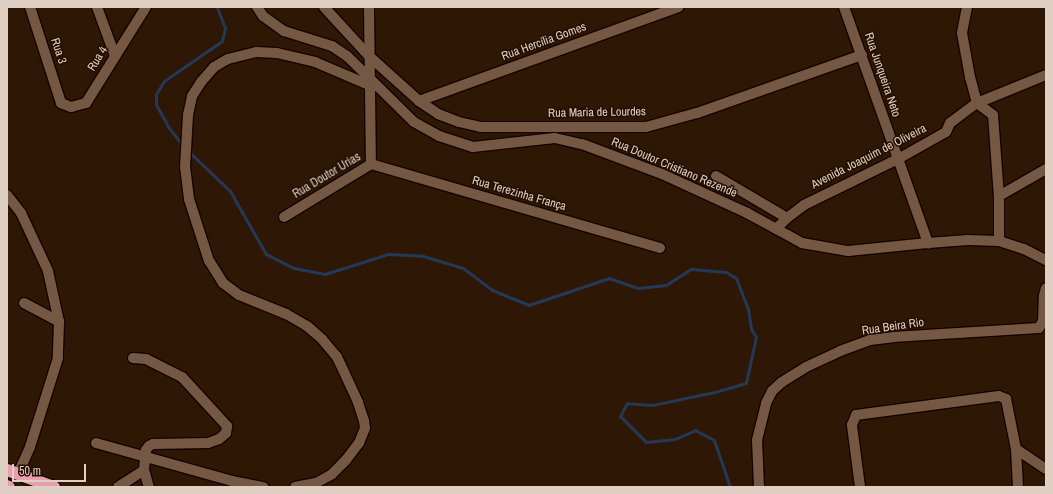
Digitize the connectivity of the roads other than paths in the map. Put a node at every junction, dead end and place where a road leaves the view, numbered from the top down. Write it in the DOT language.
graph roads {
  1 [pos="30,7"];
  2 [pos="97,7"];
  3 [pos="146,7"];
  4 [pos="257,7"];
  5 [pos="324,7"];
  6 [pos="369,7"];
  7 [pos="678,7"];
  8 [pos="844,7"];
  9 [pos="967,7"];
  10 [pos="115,56"];
  11 [pos="369,56"];
  12 [pos="862,56"];
  13 [pos="1046,76"];
  14 [pos="369,81"];
  15 [pos="419,101"];
  16 [pos="61,103"];
  17 [pos="977,103"];
  18 [pos="898,159"];
  19 [pos="371,164"];
  20 [pos="1046,169"];
  21 [pos="716,176"];
  22 [pos="7,195"];
  23 [pos="999,196"];
  24 [pos="284,217"];
  25 [pos="787,218"];
  26 [pos="776,229"];
  27 [pos="999,241"];
  28 [pos="928,243"];
  29 [pos="660,248"];
  30 [pos="1046,260"];
  31 [pos="1046,288"];
  32 [pos="24,303"];
  33 [pos="59,322"];
  34 [pos="133,358"];
  35 [pos="96,443"];
  36 [pos="1016,449"];
  37 [pos="145,457"];
  38 [pos="1046,469"];
  39 [pos="144,470"];
  40 [pos="12,472"];
  41 [pos="121,484"];
  42 [pos="54,487"];
  43 [pos="149,487"];
  44 [pos="263,487"];
  45 [pos="295,487"];
  46 [pos="759,487"];
  47 [pos="860,487"];
  48 [pos="1018,487"];
  1 -- 16 [label="street, Rua 3"];
  2 -- 10 [label="street"];
  3 -- 10 [label="street, Rua 4"];
  4 -- 14 [label="street, Rua Doutor Cristiano Rezende"];
  5 -- 11 [label="street, Rua Maria de Lourdes"];
  6 -- 11 [label="street, Rua Doutor Urias"];
  7 -- 15 [label="street, Rua Hercília Gomes"];
  8 -- 12 [label="street, Rua Junqueira Neto"];
  9 -- 17 [label="street"];
  10 -- 16 [label="street, Rua 4"];
  11 -- 14 [label="street, Rua Doutor Urias"];
  11 -- 15 [label="street, Rua Maria de Lourdes"];
  12 -- 15 [label="street, Rua Maria de Lourdes"];
  12 -- 18 [label="street, Rua Junqueira Neto"];
  13 -- 17 [label="street, Avenida Joaquim de Oliveira"];
  14 -- 19 [label="street, Rua Doutor Urias"];
  14 -- 26 [label="street, Rua Doutor Cristiano Rezende"];
  14 -- 45 [label="street"];
  17 -- 18 [label="street, Avenida Joaquim de Oliveira"];
  17 -- 23 [label="street"];
  18 -- 25 [label="street, Avenida Joaquim de Oliveira"];
  18 -- 28 [label="street, Rua Junqueira Neto"];
  19 -- 24 [label="street, Rua Doutor Urias"];
  19 -- 29 [label="street, Rua Terezinha França"];
  20 -- 23 [label="street"];
  21 -- 25 [label="street"];
  22 -- 33 [label="street"];
  23 -- 27 [label="street"];
  25 -- 26 [label="street, Avenida Joaquim de Oliveira"];
  26 -- 28 [label="street, Rua Doutor Cristiano Rezende"];
  27 -- 28 [label="street, Rua Doutor Cristiano Rezende"];
  27 -- 30 [label="street, Rua Doutor Cristiano Rezende"];
  31 -- 46 [label="street, Rua Beira Rio"];
  32 -- 33 [label="street"];
  33 -- 40 [label="street"];
  34 -- 37 [label="street"];
  35 -- 37 [label="street"];
  36 -- 38 [label="street"];
  36 -- 47 [label="street"];
  36 -- 48 [label="street"];
  37 -- 39 [label="street"];
  37 -- 44 [label="street"];
  39 -- 41 [label="street"];
  39 -- 43 [label="street"];
  40 -- 42 [label="highway"];
}
